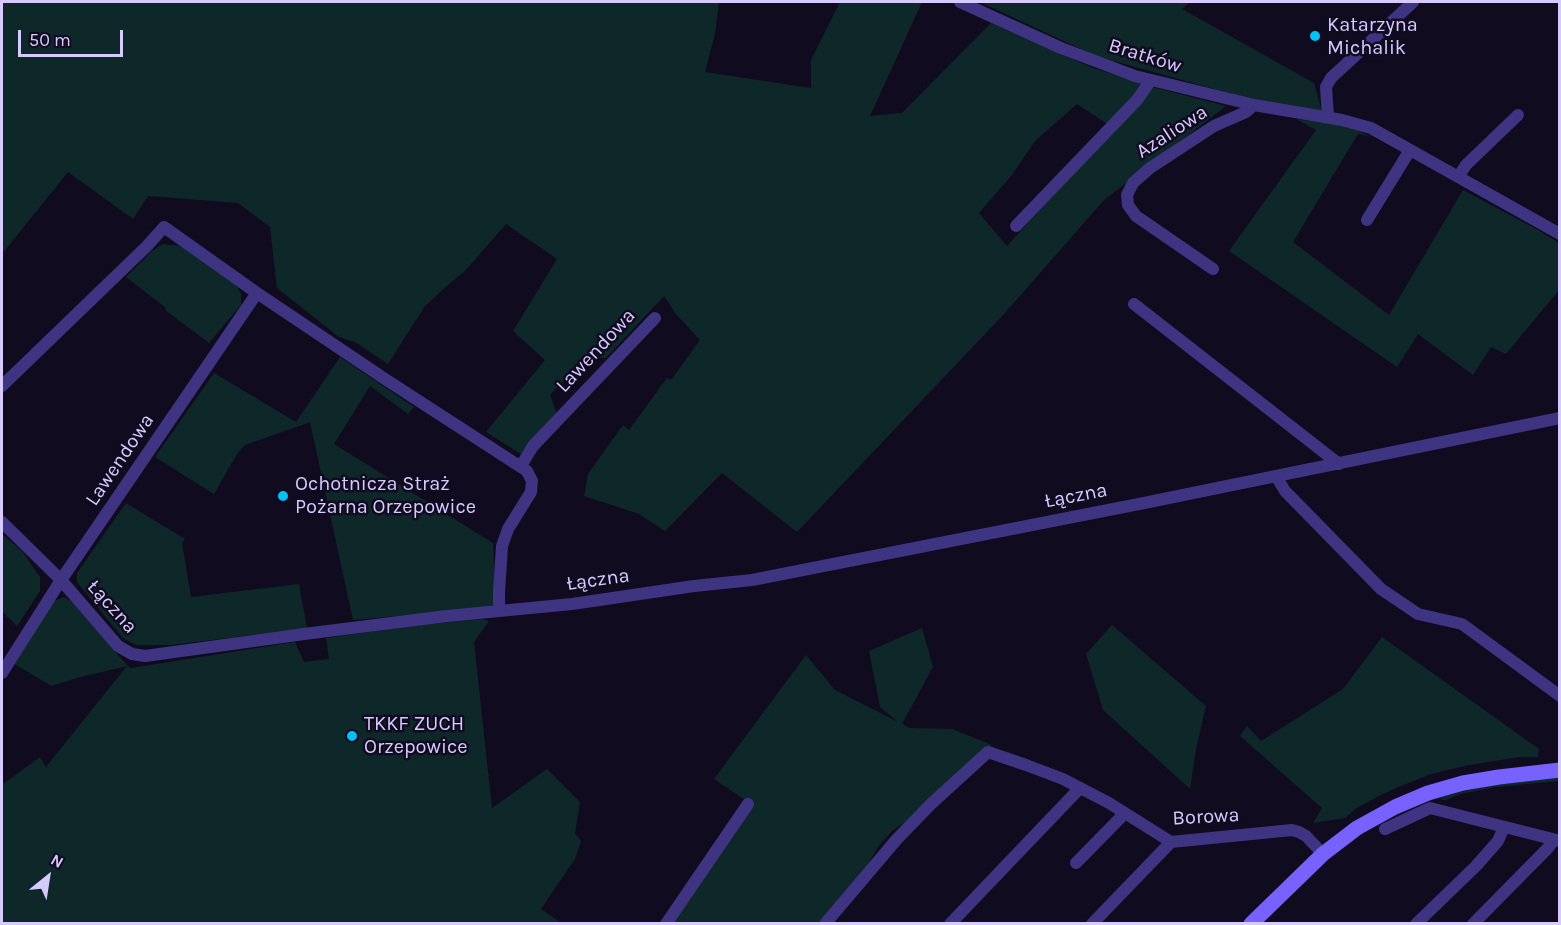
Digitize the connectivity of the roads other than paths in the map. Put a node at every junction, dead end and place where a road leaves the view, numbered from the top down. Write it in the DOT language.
graph roads {
  1 [pos="960,2"];
  2 [pos="1413,2"];
  3 [pos="1151,80"];
  4 [pos="1254,105"];
  5 [pos="1518,115"];
  6 [pos="1328,117"];
  7 [pos="1410,150"];
  8 [pos="1458,177"];
  9 [pos="1367,220"];
  10 [pos="1016,226"];
  11 [pos="1560,234"];
  12 [pos="1213,269"];
  13 [pos="257,293"];
  14 [pos="1134,304"];
  15 [pos="655,318"];
  16 [pos="2,386"];
  17 [pos="1560,418"];
  18 [pos="1339,464"];
  19 [pos="521,466"];
  20 [pos="1276,476"];
  21 [pos="2,522"];
  22 [pos="61,580"];
  23 [pos="499,610"];
  24 [pos="2,673"];
  25 [pos="1560,696"];
  26 [pos="1560,770"];
  27 [pos="1080,788"];
  28 [pos="748,804"];
  29 [pos="1125,813"];
  30 [pos="1504,827"];
  31 [pos="1385,830"];
  32 [pos="1557,840"];
  33 [pos="1171,842"];
  34 [pos="1323,854"];
  35 [pos="1076,863"];
  36 [pos="666,924"];
  37 [pos="825,924"];
  38 [pos="950,924"];
  39 [pos="1092,924"];
  40 [pos="1251,924"];
  41 [pos="1416,924"];
  42 [pos="1473,924"];
  1 -- 3 [label="street, Bratków"];
  2 -- 6 [label="street"];
  3 -- 4 [label="street, Bratków"];
  3 -- 10 [label="street"];
  4 -- 6 [label="street, Bratków"];
  4 -- 12 [label="street, Azaliowa"];
  5 -- 8 [label="street"];
  6 -- 7 [label="street, Bratków"];
  7 -- 8 [label="street, Bratków"];
  7 -- 9 [label="street"];
  8 -- 11 [label="street, Bratków"];
  13 -- 16 [label="street"];
  13 -- 19 [label="street"];
  13 -- 22 [label="street, Lawendowa"];
  14 -- 18 [label="street"];
  15 -- 19 [label="street, Lawendowa"];
  17 -- 18 [label="street, Łączna"];
  18 -- 20 [label="street, Łączna"];
  19 -- 23 [label="street"];
  20 -- 23 [label="street, Łączna"];
  20 -- 25 [label="street"];
  21 -- 22 [label="street"];
  22 -- 23 [label="street, Łączna"];
  22 -- 24 [label="street, Łączna"];
  26 -- 34 [label="main road"];
  27 -- 29 [label="street, Borowa"];
  27 -- 37 [label="street, Borowa"];
  27 -- 38 [label="street"];
  28 -- 36 [label="street"];
  29 -- 33 [label="street, Borowa"];
  29 -- 35 [label="street"];
  30 -- 31 [label="street"];
  30 -- 32 [label="street"];
  30 -- 41 [label="street"];
  32 -- 42 [label="street"];
  33 -- 34 [label="street, Borowa"];
  33 -- 39 [label="street"];
  34 -- 40 [label="main road"];
}
